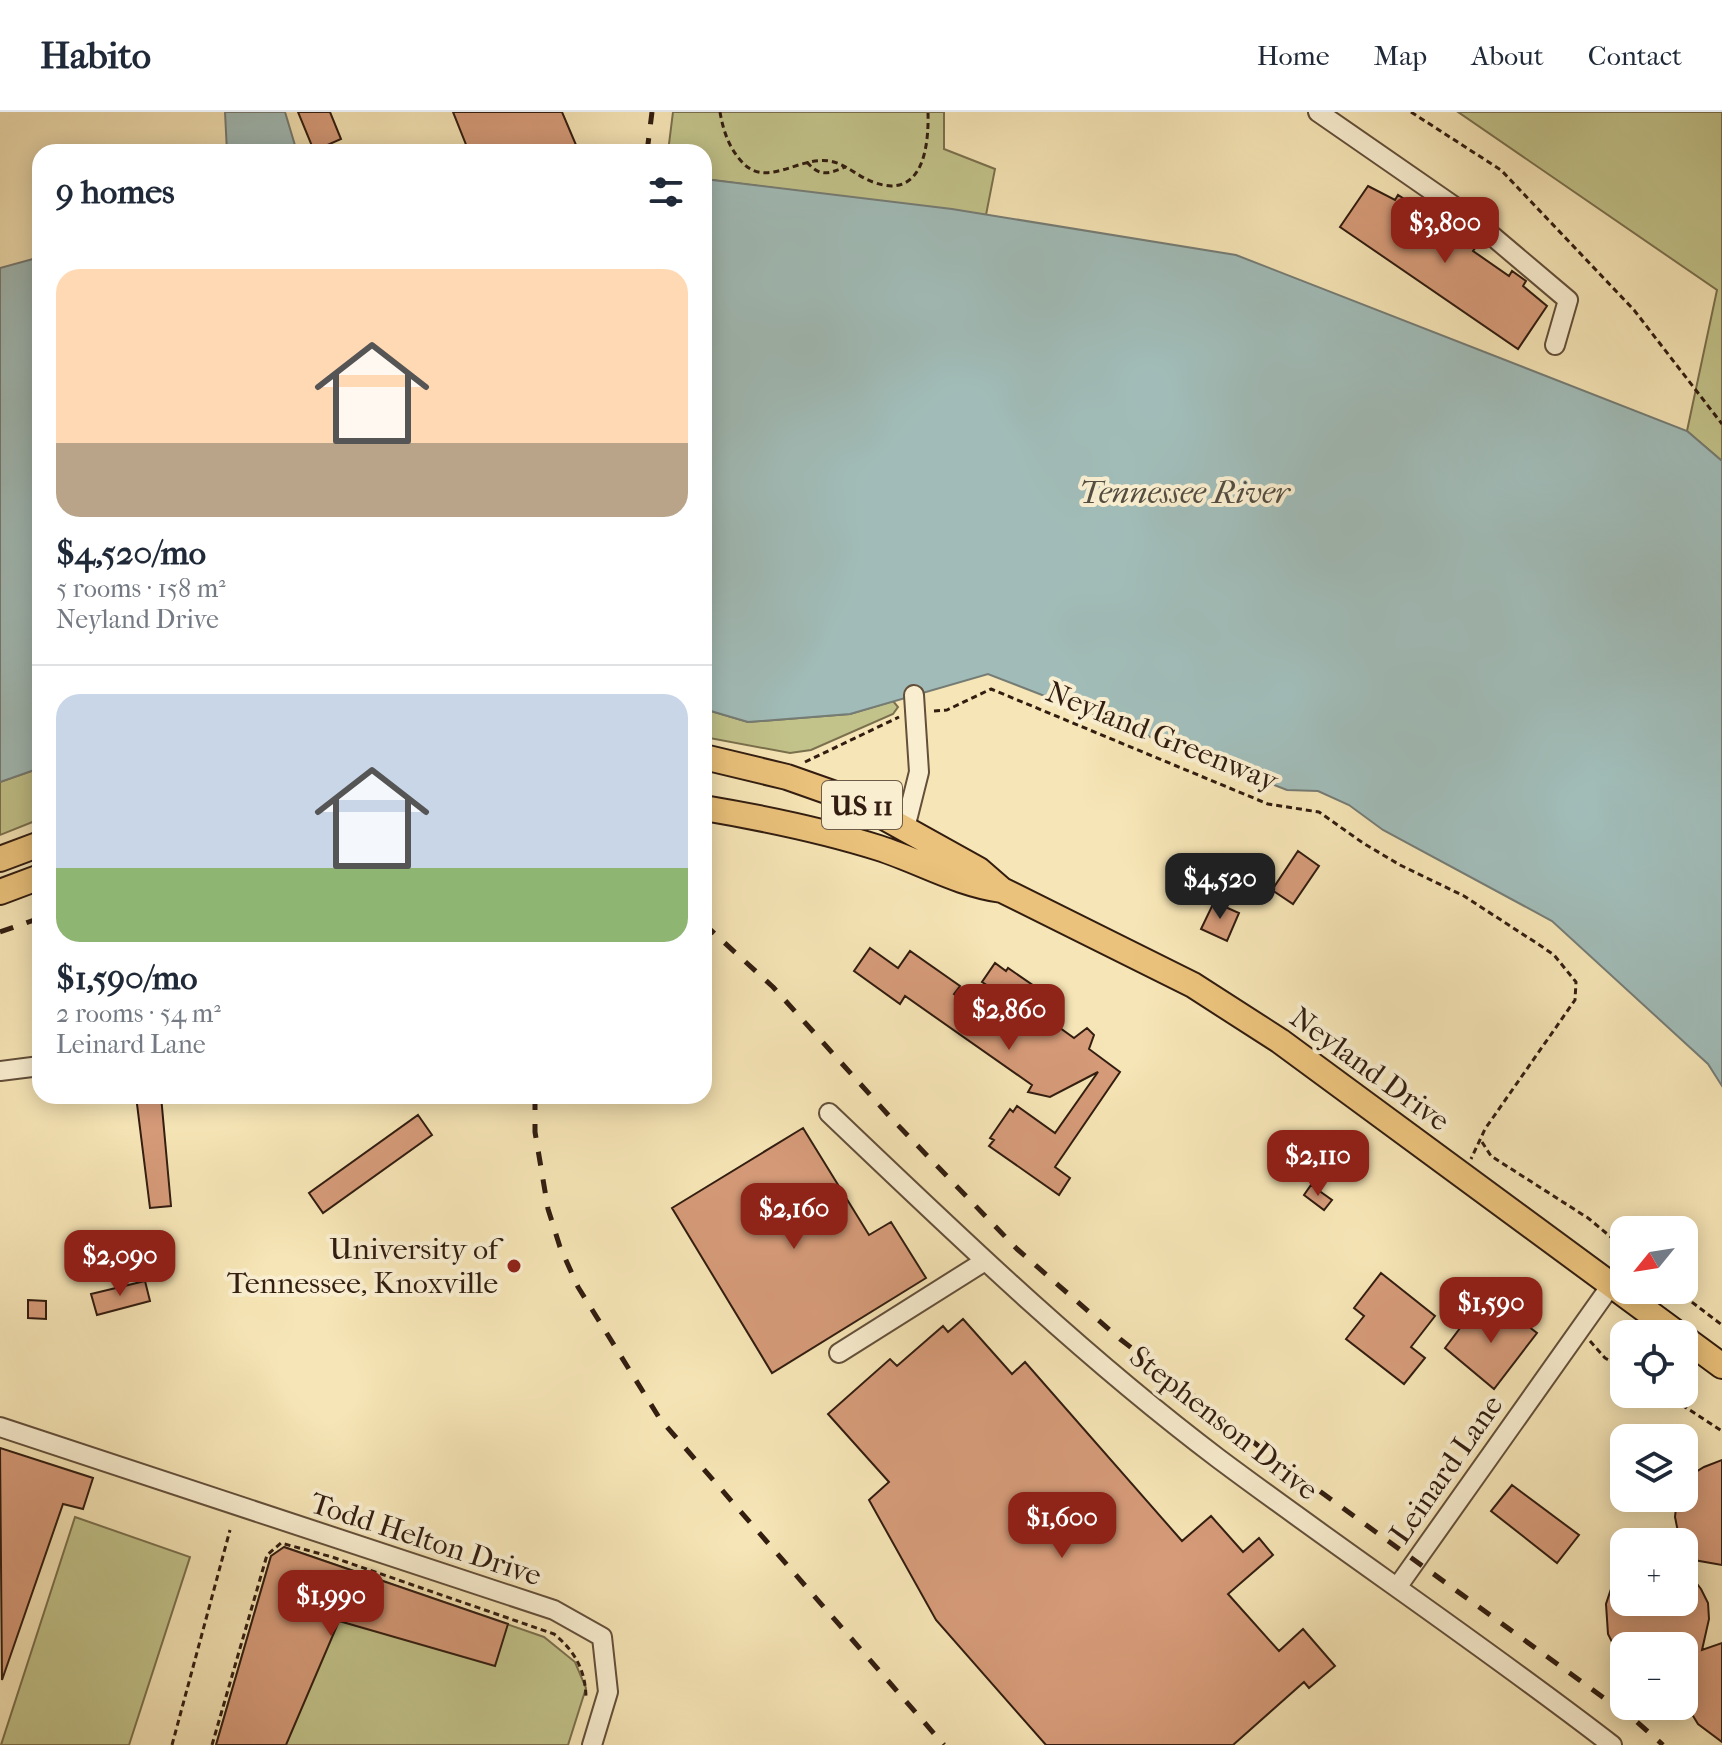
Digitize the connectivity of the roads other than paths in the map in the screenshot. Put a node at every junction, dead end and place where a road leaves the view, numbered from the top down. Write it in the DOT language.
graph roads {
  1 [pos="1318,112"];
  2 [pos="1555,345"];
  3 [pos="916,704"];
  4 [pos="712,759"];
  5 [pos="712,810"];
  6 [pos="905,828"];
  7 [pos="32,847"];
  8 [pos="0,859"];
  9 [pos="32,880"];
  10 [pos="1002,890"];
  11 [pos="0,892"];
  12 [pos="32,1067"];
  13 [pos="0,1071"];
  14 [pos="829,1113"];
  15 [pos="985,1261"];
  16 [pos="1610,1271"];
  17 [pos="1610,1286"];
  18 [pos="1646,1304"];
  19 [pos="1663,1320"];
  20 [pos="1698,1348"];
  21 [pos="839,1353"];
  22 [pos="1722,1366"];
  23 [pos="0,1427"];
  24 [pos="1398,1586"];
  25 [pos="592,1745"];
  26 [pos="1612,1745"];
  1 -- 2 [label="street"];
  3 -- 6 [label="street"];
  4 -- 6 [label="main road, Neyland Drive / US 11"];
  5 -- 10 [label="main road, Neyland Drive / US 11"];
  6 -- 10 [label="main road, Neyland Drive / US 11"];
  7 -- 8 [label="main road"];
  9 -- 11 [label="main road"];
  10 -- 16 [label="main road, Neyland Drive / US 11"];
  12 -- 13 [label="street"];
  14 -- 15 [label="street, Stephenson Drive"];
  15 -- 21 [label="street"];
  15 -- 24 [label="street, Stephenson Drive"];
  17 -- 24 [label="street, Leinard Lane"];
  18 -- 19 [label="main road, Neyland Drive / US 11"];
  20 -- 22 [label="main road"];
  23 -- 25 [label="street, Todd Helton Drive"];
  24 -- 26 [label="street, Stephenson Drive"];
}
